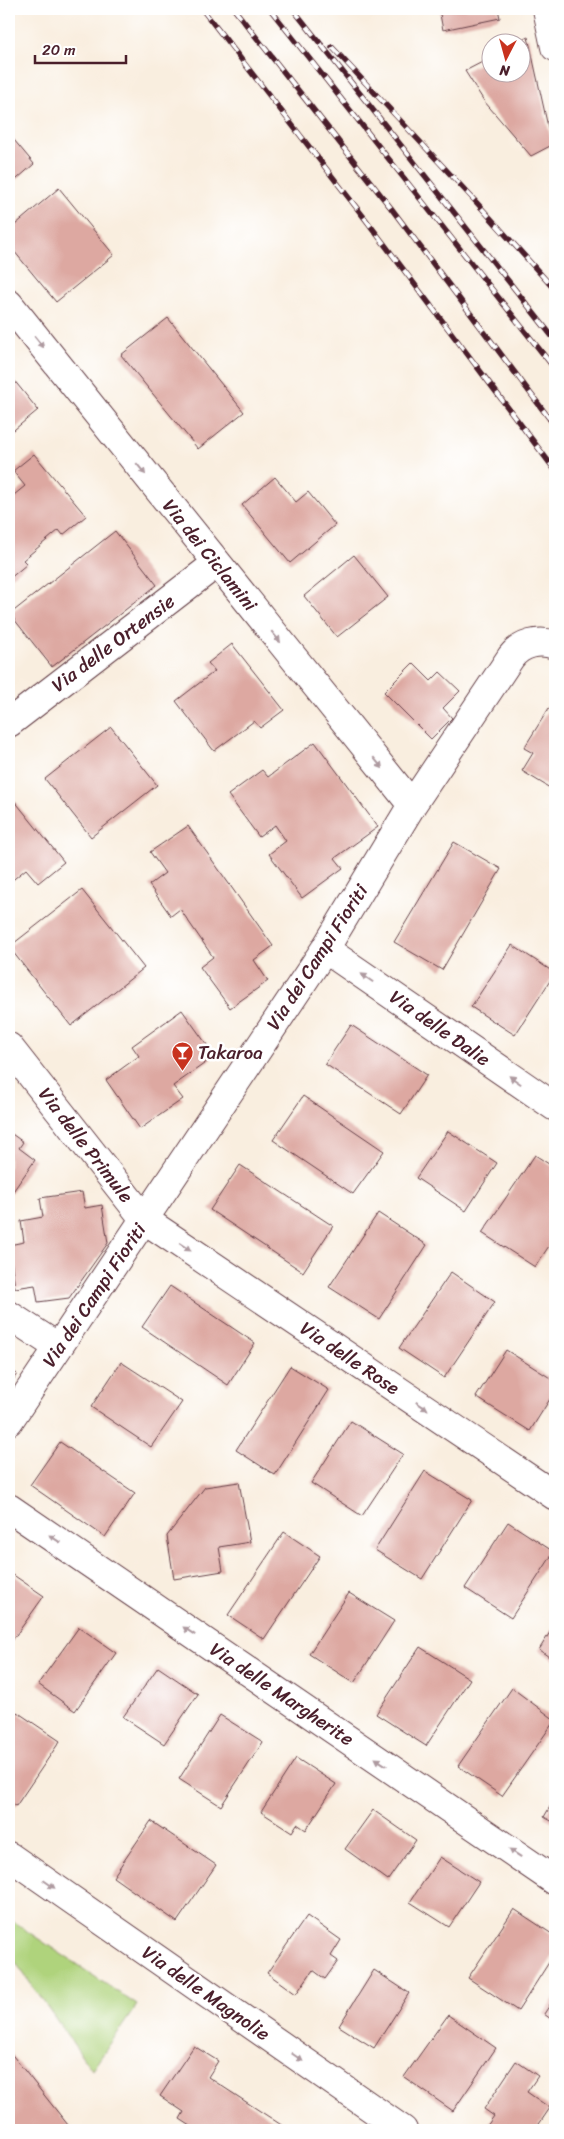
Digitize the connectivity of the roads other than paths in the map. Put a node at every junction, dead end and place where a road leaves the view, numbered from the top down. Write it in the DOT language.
graph roads {
  1 [pos="547,9"];
  2 [pos="555,47"];
  3 [pos="9,304"];
  4 [pos="217,563"];
  5 [pos="555,645"];
  6 [pos="10,719"];
  7 [pos="412,805"];
  8 [pos="325,949"];
  9 [pos="9,1047"];
  10 [pos="555,1108"];
  11 [pos="145,1220"];
  12 [pos="9,1315"];
  13 [pos="58,1347"];
  14 [pos="9,1421"];
  15 [pos="555,1496"];
  16 [pos="9,1508"];
  17 [pos="9,1856"];
  18 [pos="555,1881"];
  19 [pos="403,2130"];
  1 -- 2 [label="street"];
  3 -- 4 [label="street, Via dei Ciclamini, one-way"];
  4 -- 6 [label="street, Via delle Ortensie"];
  4 -- 7 [label="street, Via dei Ciclamini, one-way"];
  5 -- 7 [label="street, Via dei Campi Fioriti"];
  7 -- 8 [label="street, Via dei Campi Fioriti"];
  10 -- 8 [label="street, Via delle Dalie, one-way"];
  8 -- 11 [label="street, Via dei Campi Fioriti"];
  9 -- 11 [label="street, Via delle Primule"];
  11 -- 13 [label="street, Via dei Campi Fioriti"];
  11 -- 15 [label="street, Via delle Rose, one-way"];
  12 -- 13 [label="street"];
  13 -- 14 [label="street, Via dei Campi Fioriti"];
  18 -- 16 [label="street, Via delle Margherite, one-way"];
  17 -- 19 [label="street, Via delle Magnolie, one-way"];
}
